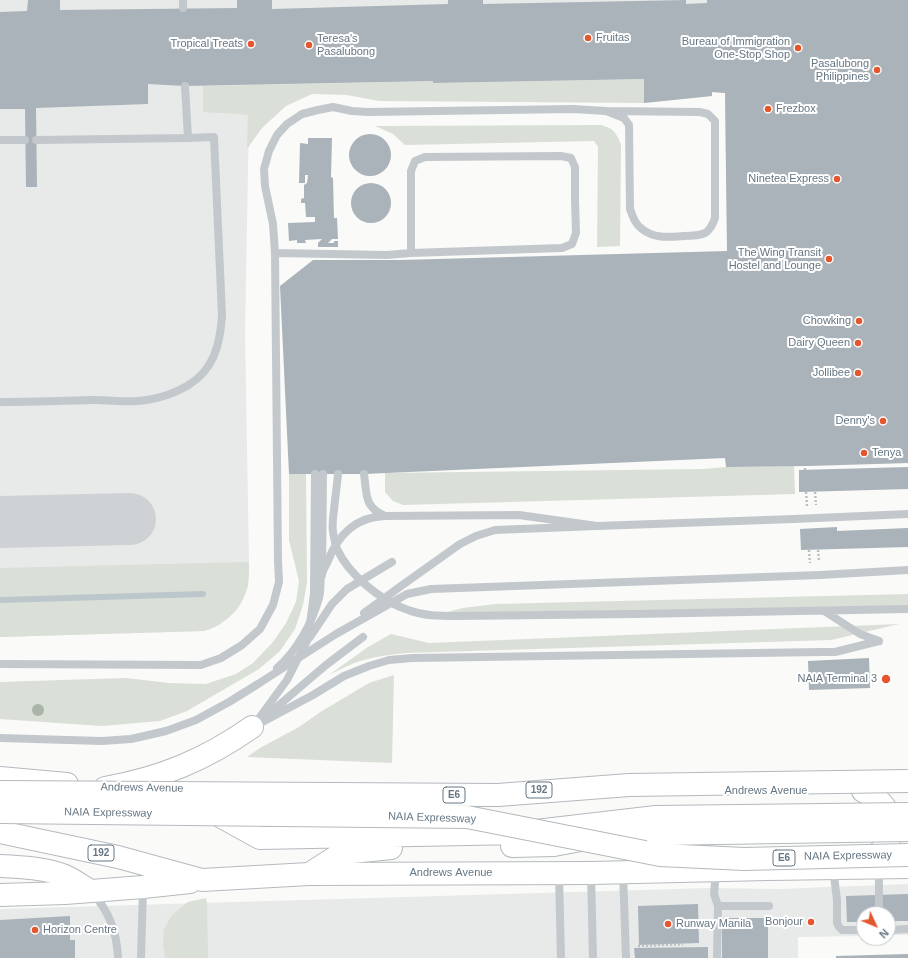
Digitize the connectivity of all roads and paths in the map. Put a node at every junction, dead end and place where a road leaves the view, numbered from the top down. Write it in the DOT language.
graph roads {
  1 [pos="185,86"];
  2 [pos="606,111"];
  3 [pos="188,138"];
  4 [pos="0,140"];
  5 [pos="26,140"];
  6 [pos="36,140"];
  7 [pos="276,253"];
  8 [pos="411,253"];
  9 [pos="0,402"];
  10 [pos="338,474"];
  11 [pos="364,474"];
  12 [pos="908,514"];
  13 [pos="385,516"];
  14 [pos="597,526"];
  15 [pos="392,562"];
  16 [pos="908,570"];
  17 [pos="322,576"];
  18 [pos="908,609"];
  19 [pos="824,611"];
  20 [pos="336,634"];
  21 [pos="363,637"];
  22 [pos="308,639"];
  23 [pos="0,664"];
  24 [pos="258,684"];
  25 [pos="252,728"];
  26 [pos="0,738"];
  27 [pos="0,778"];
  28 [pos="908,781"];
  29 [pos="104,788"];
  30 [pos="170,789"];
  31 [pos="863,791"];
  32 [pos="908,791"];
  33 [pos="0,792"];
  34 [pos="0,812"];
  35 [pos="908,814"];
  36 [pos="656,826"];
  37 [pos="908,830"];
  38 [pos="0,832"];
  39 [pos="908,855"];
  40 [pos="0,866"];
  41 [pos="908,867"];
  42 [pos="833,868"];
  43 [pos="872,868"];
  44 [pos="716,870"];
  45 [pos="623,872"];
  46 [pos="559,873"];
  47 [pos="591,873"];
  48 [pos="309,874"];
  49 [pos="202,880"];
  50 [pos="143,887"];
  51 [pos="90,891"];
  52 [pos="0,895"];
  53 [pos="718,906"];
  54 [pos="769,906"];
  55 [pos="878,906"];
  56 [pos="908,929"];
  57 [pos="856,930"];
  58 [pos="896,930"];
  59 [pos="683,944"];
  60 [pos="626,946"];
  61 [pos="118,958"];
  62 [pos="141,958"];
  63 [pos="561,958"];
  64 [pos="593,958"];
  65 [pos="626,958"];
  66 [pos="717,958"];
  1 -- 3 [label="lane"];
  2 -- 2 [label="lane"];
  2 -- 7 [label="lane"];
  3 -- 6 [label="lane"];
  3 -- 9 [label="lane"];
  4 -- 5 [label="lane"];
  7 -- 8 [label="lane"];
  7 -- 23 [label="lane"];
  8 -- 8 [label="lane"];
  10 -- 19 [label="lane, bridge"];
  11 -- 13 [label="lane"];
  12 -- 14 [label="lane, bridge"];
  13 -- 14 [label="lane, bridge"];
  13 -- 17 [label="lane, bridge"];
  14 -- 20 [label="lane, bridge"];
  15 -- 22 [label="lane"];
  16 -- 20 [label="lane, bridge"];
  17 -- 22 [label="lane, bridge"];
  17 -- 24 [label="lane, bridge"];
  18 -- 19 [label="lane"];
  19 -- 25 [label="lane"];
  20 -- 24 [label="lane, bridge"];
  21 -- 25 [label="lane"];
  22 -- 25 [label="lane"];
  24 -- 26 [label="lane"];
  25 -- 29 [label="main road"];
  27 -- 29 [label="main road, Andrews Avenue / 192"];
  28 -- 33 [label="main road, NAIA Expressway / E6, bridge"];
  29 -- 30 [label="main road, Andrews Avenue / 192"];
  30 -- 31 [label="main road, Andrews Avenue / 192"];
  30 -- 36 [label="main road"];
  31 -- 32 [label="main road, Andrews Avenue / 192"];
  31 -- 43 [label="main road"];
  34 -- 39 [label="main road, NAIA Expressway / E6, bridge"];
  35 -- 36 [label="main road, bridge"];
  36 -- 37 [label="main road, bridge"];
  36 -- 48 [label="main road"];
  38 -- 49 [label="main road, Andrews Avenue / 192"];
  40 -- 51 [label="main road"];
  41 -- 43 [label="main road, Andrews Avenue / 192"];
  42 -- 43 [label="main road, Andrews Avenue / 192"];
  42 -- 44 [label="main road, Andrews Avenue / 192"];
  42 -- 57 [label="lane"];
  43 -- 55 [label="lane"];
  44 -- 45 [label="main road, Andrews Avenue / 192"];
  44 -- 53 [label="lane"];
  45 -- 47 [label="main road, Andrews Avenue / 192"];
  45 -- 60 [label="lane"];
  46 -- 47 [label="main road, Andrews Avenue / 192"];
  46 -- 48 [label="main road, Andrews Avenue / 192"];
  46 -- 63 [label="lane"];
  47 -- 64 [label="lane"];
  48 -- 49 [label="main road, Andrews Avenue / 192"];
  49 -- 50 [label="main road"];
  50 -- 51 [label="main road"];
  50 -- 62 [label="lane"];
  51 -- 52 [label="main road"];
  51 -- 61 [label="lane"];
  53 -- 54 [label="lane"];
  53 -- 66 [label="lane"];
  56 -- 58 [label="lane"];
  59 -- 60 [label="path"];
  60 -- 65 [label="lane"];
}
